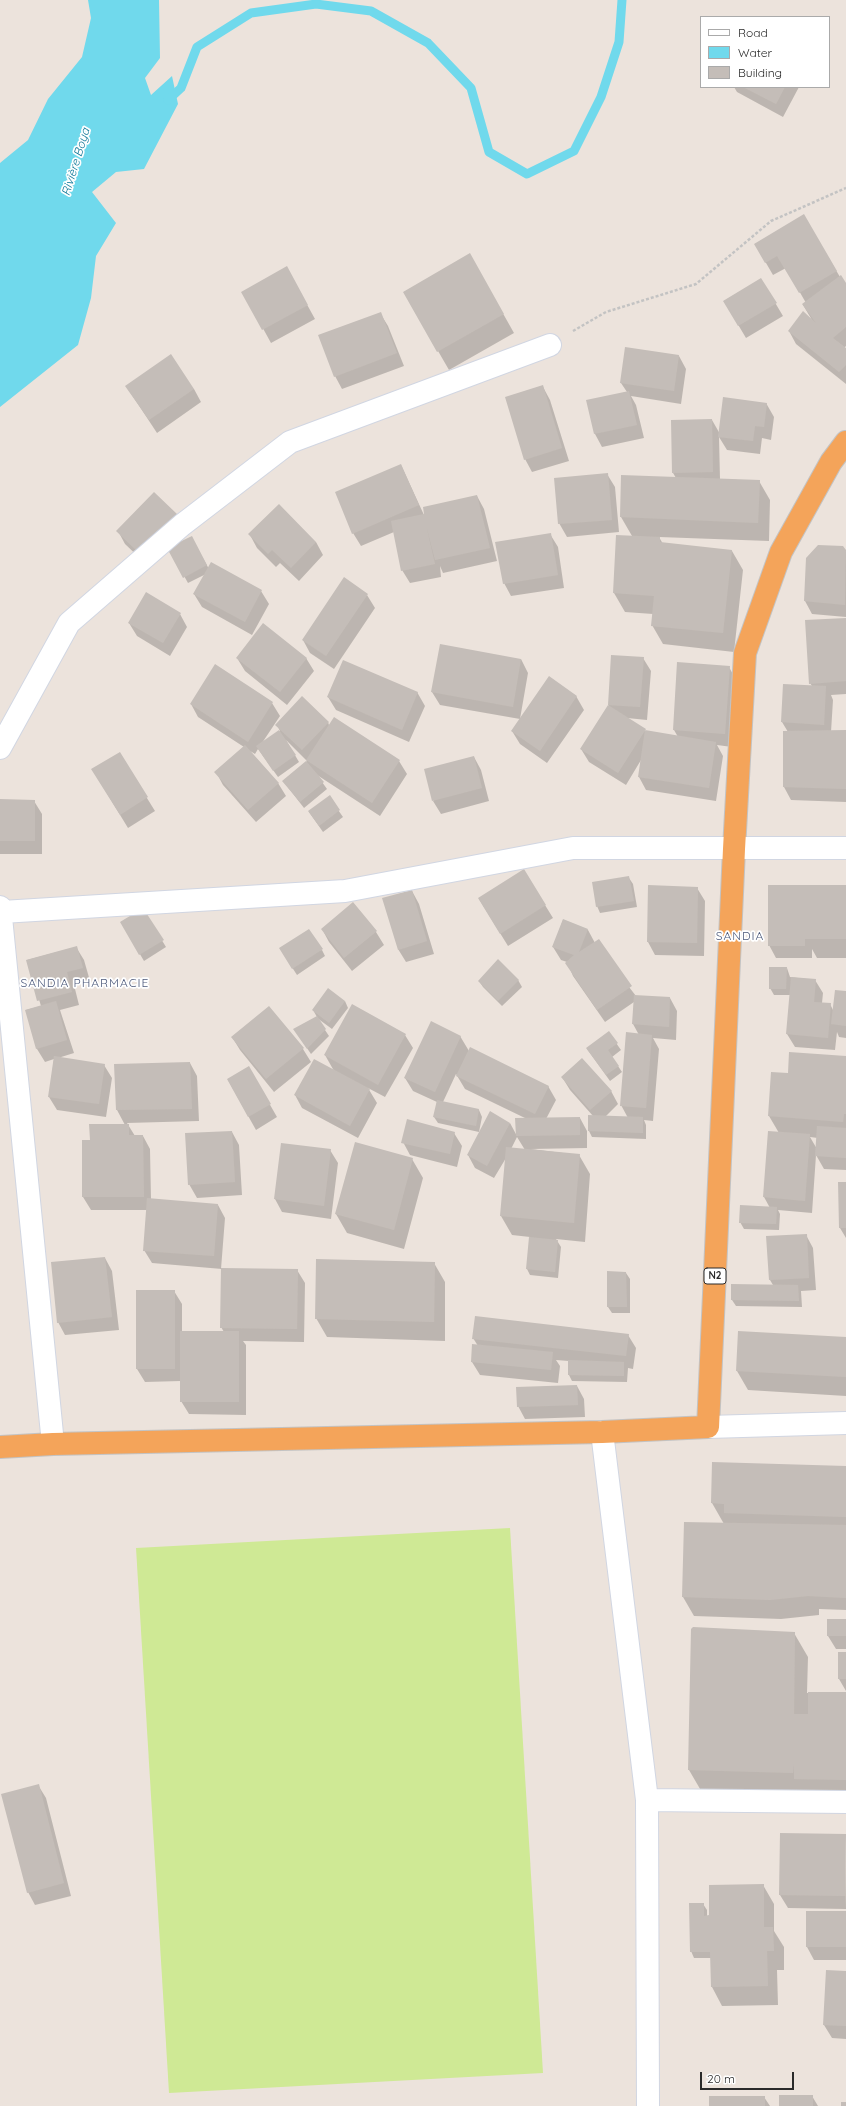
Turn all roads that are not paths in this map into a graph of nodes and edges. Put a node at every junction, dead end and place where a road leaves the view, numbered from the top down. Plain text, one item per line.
1 (550, 344) road end
2 (846, 442) edge
3 (0, 748) edge
4 (846, 848) edge
5 (734, 849) junction
6 (1, 910) edge
7 (846, 1423) edge
8 (708, 1427) junction
9 (602, 1432) junction
10 (53, 1444) junction
11 (0, 1447) edge
12 (647, 1800) junction
13 (846, 1802) edge
14 (648, 2106) edge

1 - 3 street
2 - 5 highway, N2
4 - 5 street
5 - 6 street
5 - 8 highway, N2
6 - 10 street
7 - 8 street
8 - 9 highway
9 - 10 highway
9 - 12 street
10 - 11 highway
12 - 13 street
12 - 14 street

